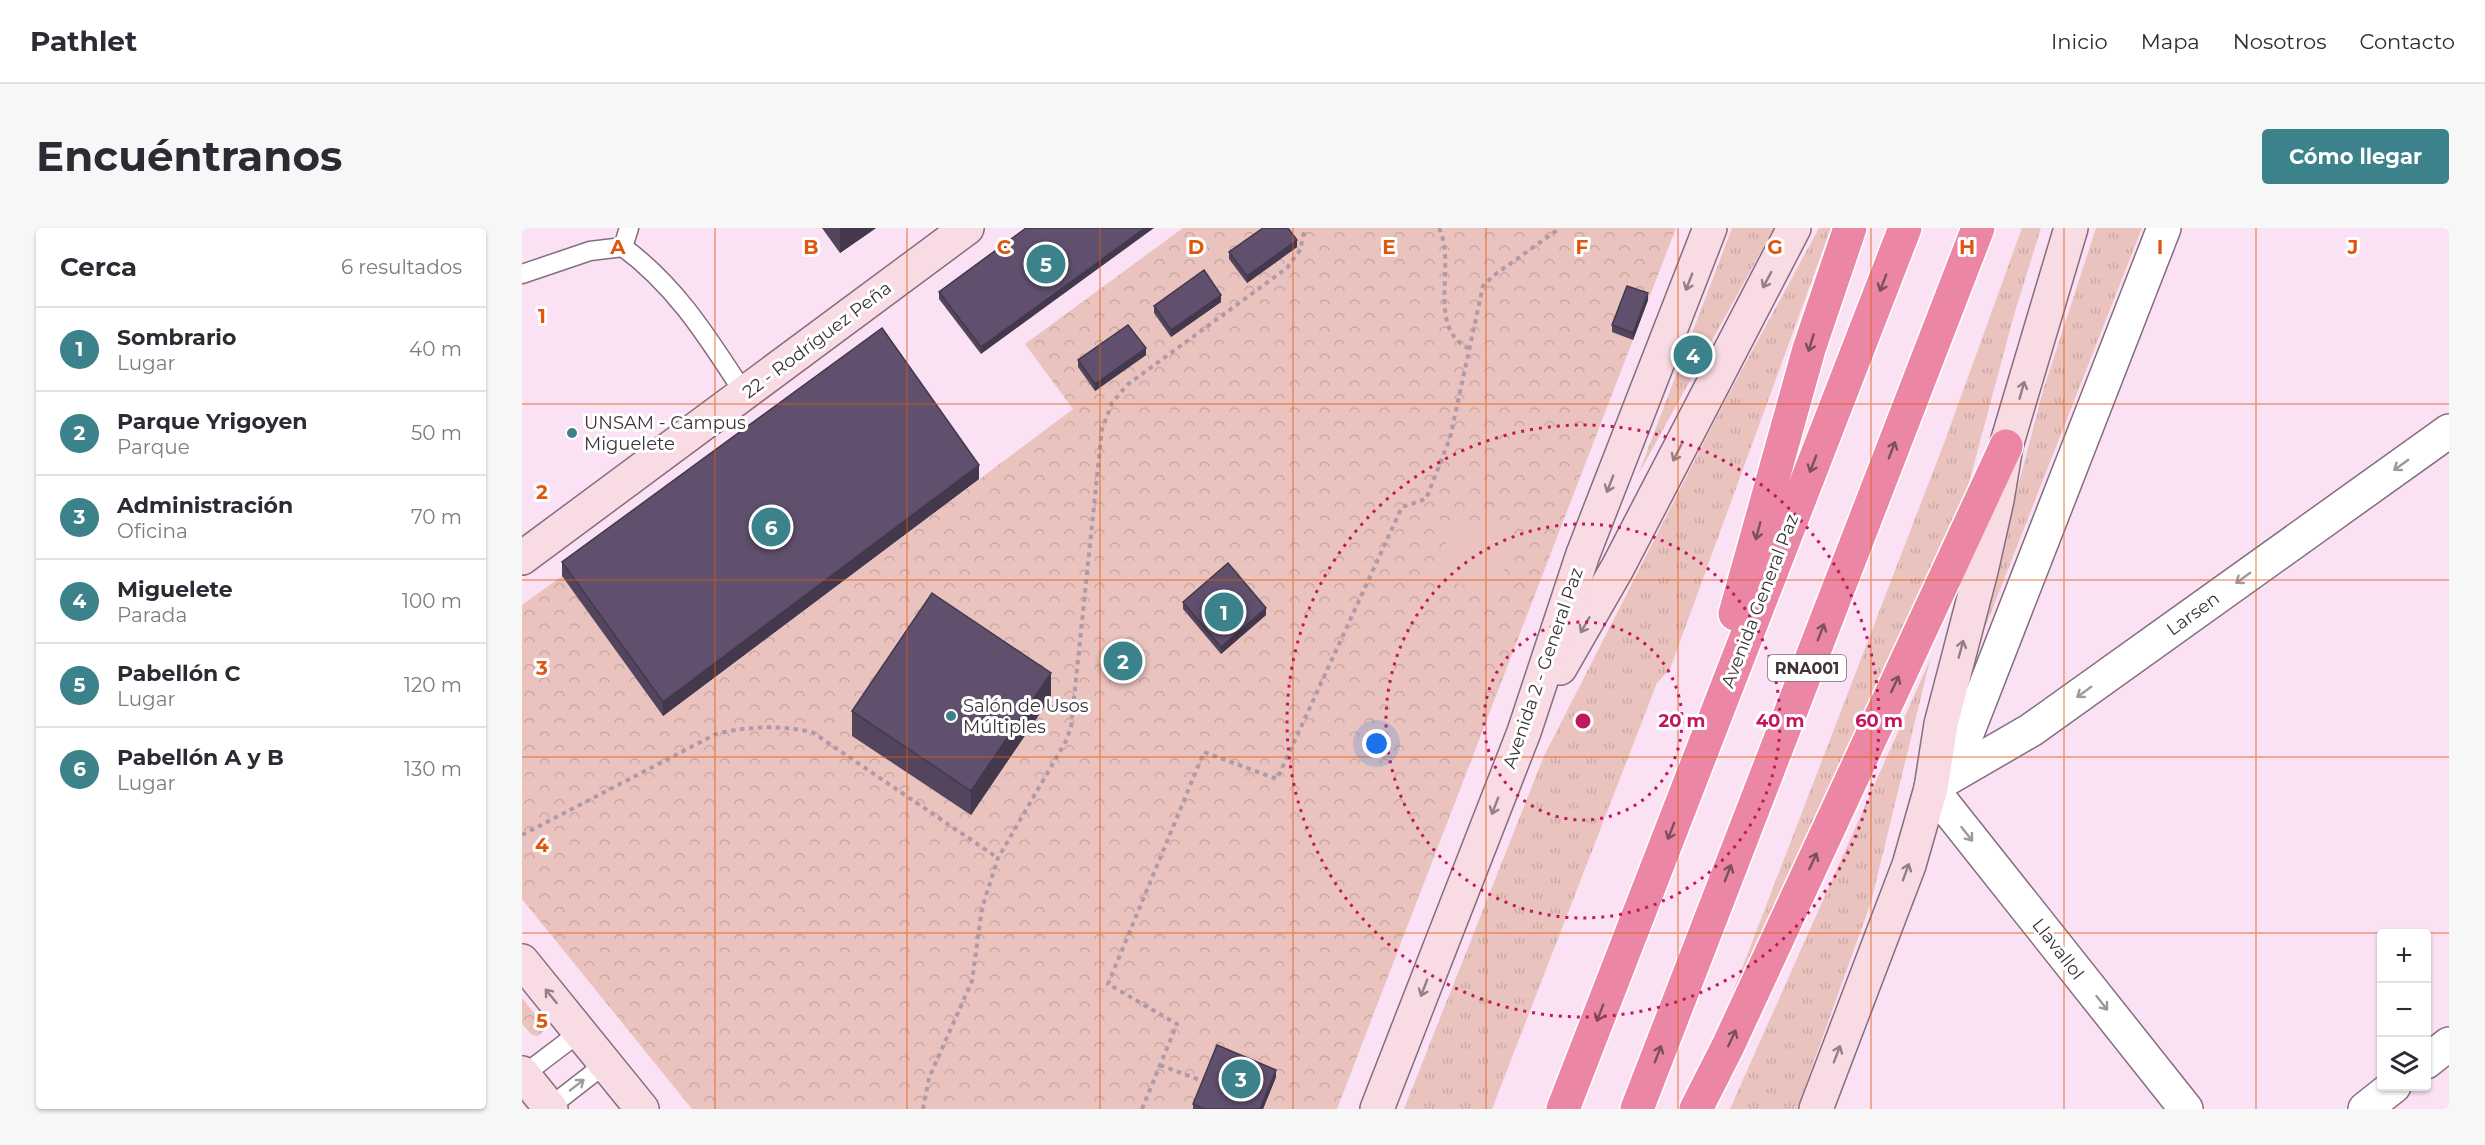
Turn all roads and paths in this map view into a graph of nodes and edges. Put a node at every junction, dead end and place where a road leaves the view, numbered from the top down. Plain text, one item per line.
1 (629, 228) edge
2 (966, 228) edge
3 (1305, 228) edge
4 (1438, 228) edge
5 (1560, 228) edge
6 (1710, 228) edge
7 (1794, 228) edge
8 (1850, 228) edge
9 (1905, 228) edge
10 (1978, 228) edge
11 (2071, 228) edge
12 (2164, 228) edge
13 (623, 247) junction
14 (522, 274) edge
15 (1468, 348) junction
16 (744, 393) junction
17 (2449, 431) edge
18 (2006, 446) junction
19 (522, 558) edge
20 (1524, 732) junction
21 (1692, 777) junction
22 (1931, 788) junction
23 (522, 836) edge
24 (998, 858) junction
25 (522, 961) edge
26 (580, 1032) junction
27 (2449, 1044) edge
28 (2431, 1059) edge
29 (605, 1064) junction
30 (1160, 1065) junction
31 (523, 1075) edge
32 (1205, 1082) edge
33 (2388, 1091) edge
34 (550, 1108) edge
35 (642, 1109) edge
36 (923, 1109) edge
37 (1142, 1109) edge
38 (1377, 1109) edge
39 (1563, 1109) edge
40 (1637, 1109) edge
41 (1696, 1109) edge
42 (1816, 1109) edge
43 (2186, 1109) edge
44 (2365, 1109) edge

1 - 13 lane
2 - 16 street, 22 - Rodríguez Peña
3 - 24 path
4 - 15 path
5 - 15 path
6 -> 20 street, Avenida 2 - General Paz
7 -> 20 street
8 -> 21 highway
9 -> 21 highway, Avenida General Paz
40 -> 10 highway, RNA001
18 -> 11 street
12 - 22 street
13 - 14 lane
13 - 16 lane
15 - 30 path
16 - 19 street, 22 - Rodríguez Peña
17 -> 22 street, Larsen
22 -> 18 street
41 -> 18 highway
20 -> 38 street, Avenida 2 - General Paz
21 -> 39 highway, Avenida General Paz
42 -> 22 street
22 -> 43 street, Llavallol
23 - 24 path
24 - 36 path
26 -> 25 street
26 - 29 street
26 - 31 lane
27 - 28 street
34 -> 29 lane
29 - 35 street
30 - 32 path
30 - 37 path
31 - 34 street
33 - 44 street

